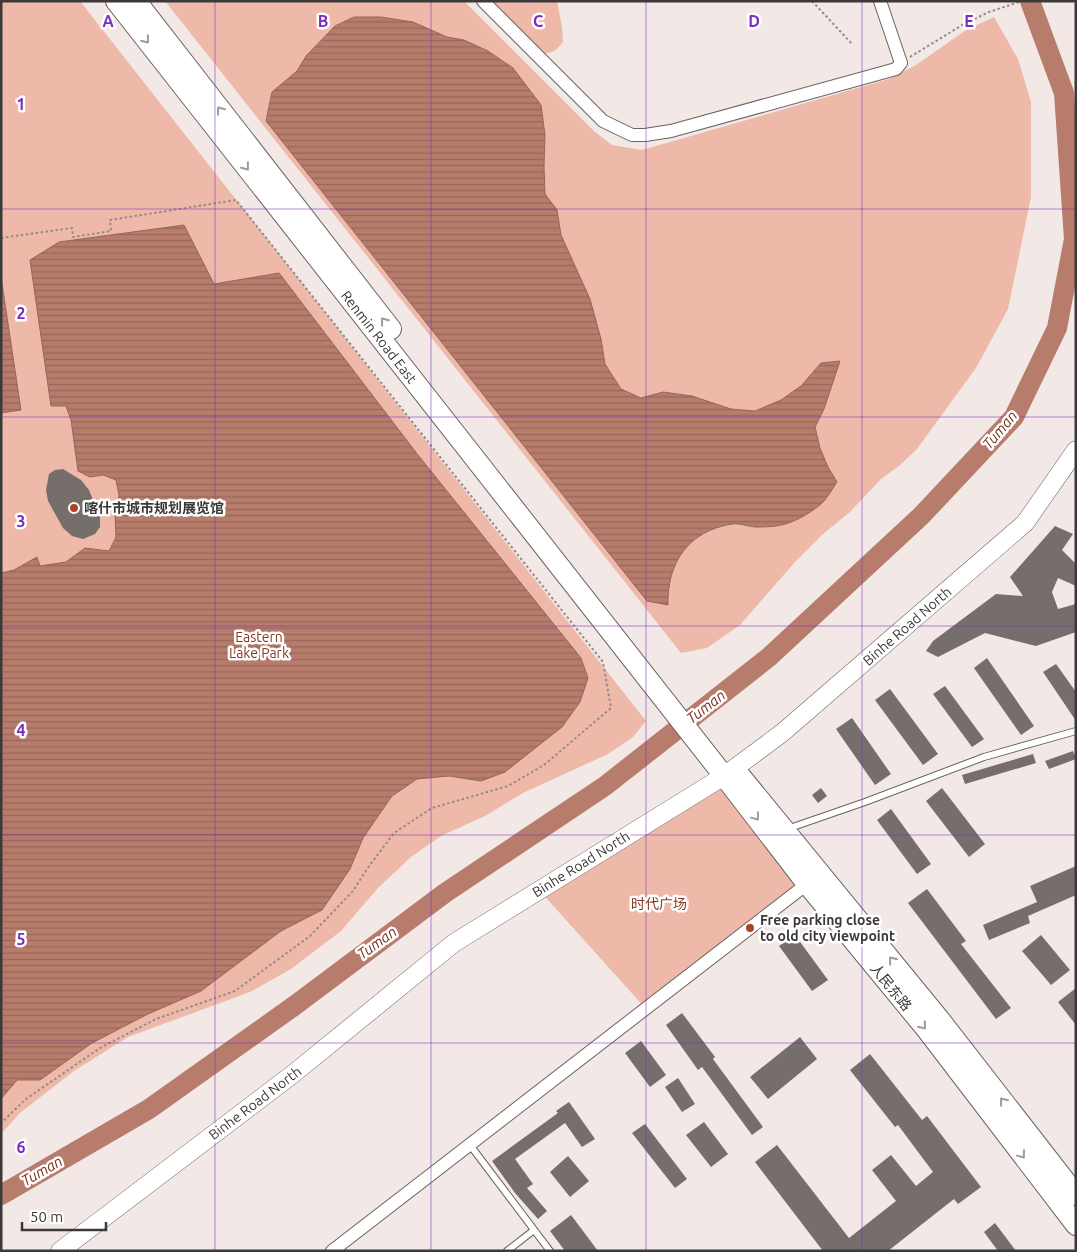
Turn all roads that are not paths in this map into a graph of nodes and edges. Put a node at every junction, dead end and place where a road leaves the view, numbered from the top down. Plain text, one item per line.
1 (116, 1) edge
2 (136, 1) edge
3 (483, 1) edge
4 (880, 1) edge
5 (1076, 450) edge
6 (646, 668) junction
7 (1076, 731) edge
8 (729, 772) junction
9 (786, 830) junction
10 (807, 884) junction
11 (470, 1144) junction
12 (1076, 1195) edge
13 (1076, 1225) edge
14 (534, 1230) junction
15 (60, 1251) edge
16 (332, 1251) edge
17 (507, 1251) edge
18 (550, 1251) edge

1 -> 6 main road, Renmin Road East
6 -> 2 main road, Renmin Road East
3 - 4 street
5 - 8 main road, Binhe Road North
6 - 8 main road, 人民东路
7 - 9 lane
8 - 9 main road, 人民东路
8 -> 10 main road, 人民东路
8 - 15 main road, Binhe Road North
12 -> 9 main road, 人民东路
10 - 11 street
10 -> 13 main road, 人民东路
11 - 14 lane
11 - 16 street
14 - 17 lane
14 - 18 lane

